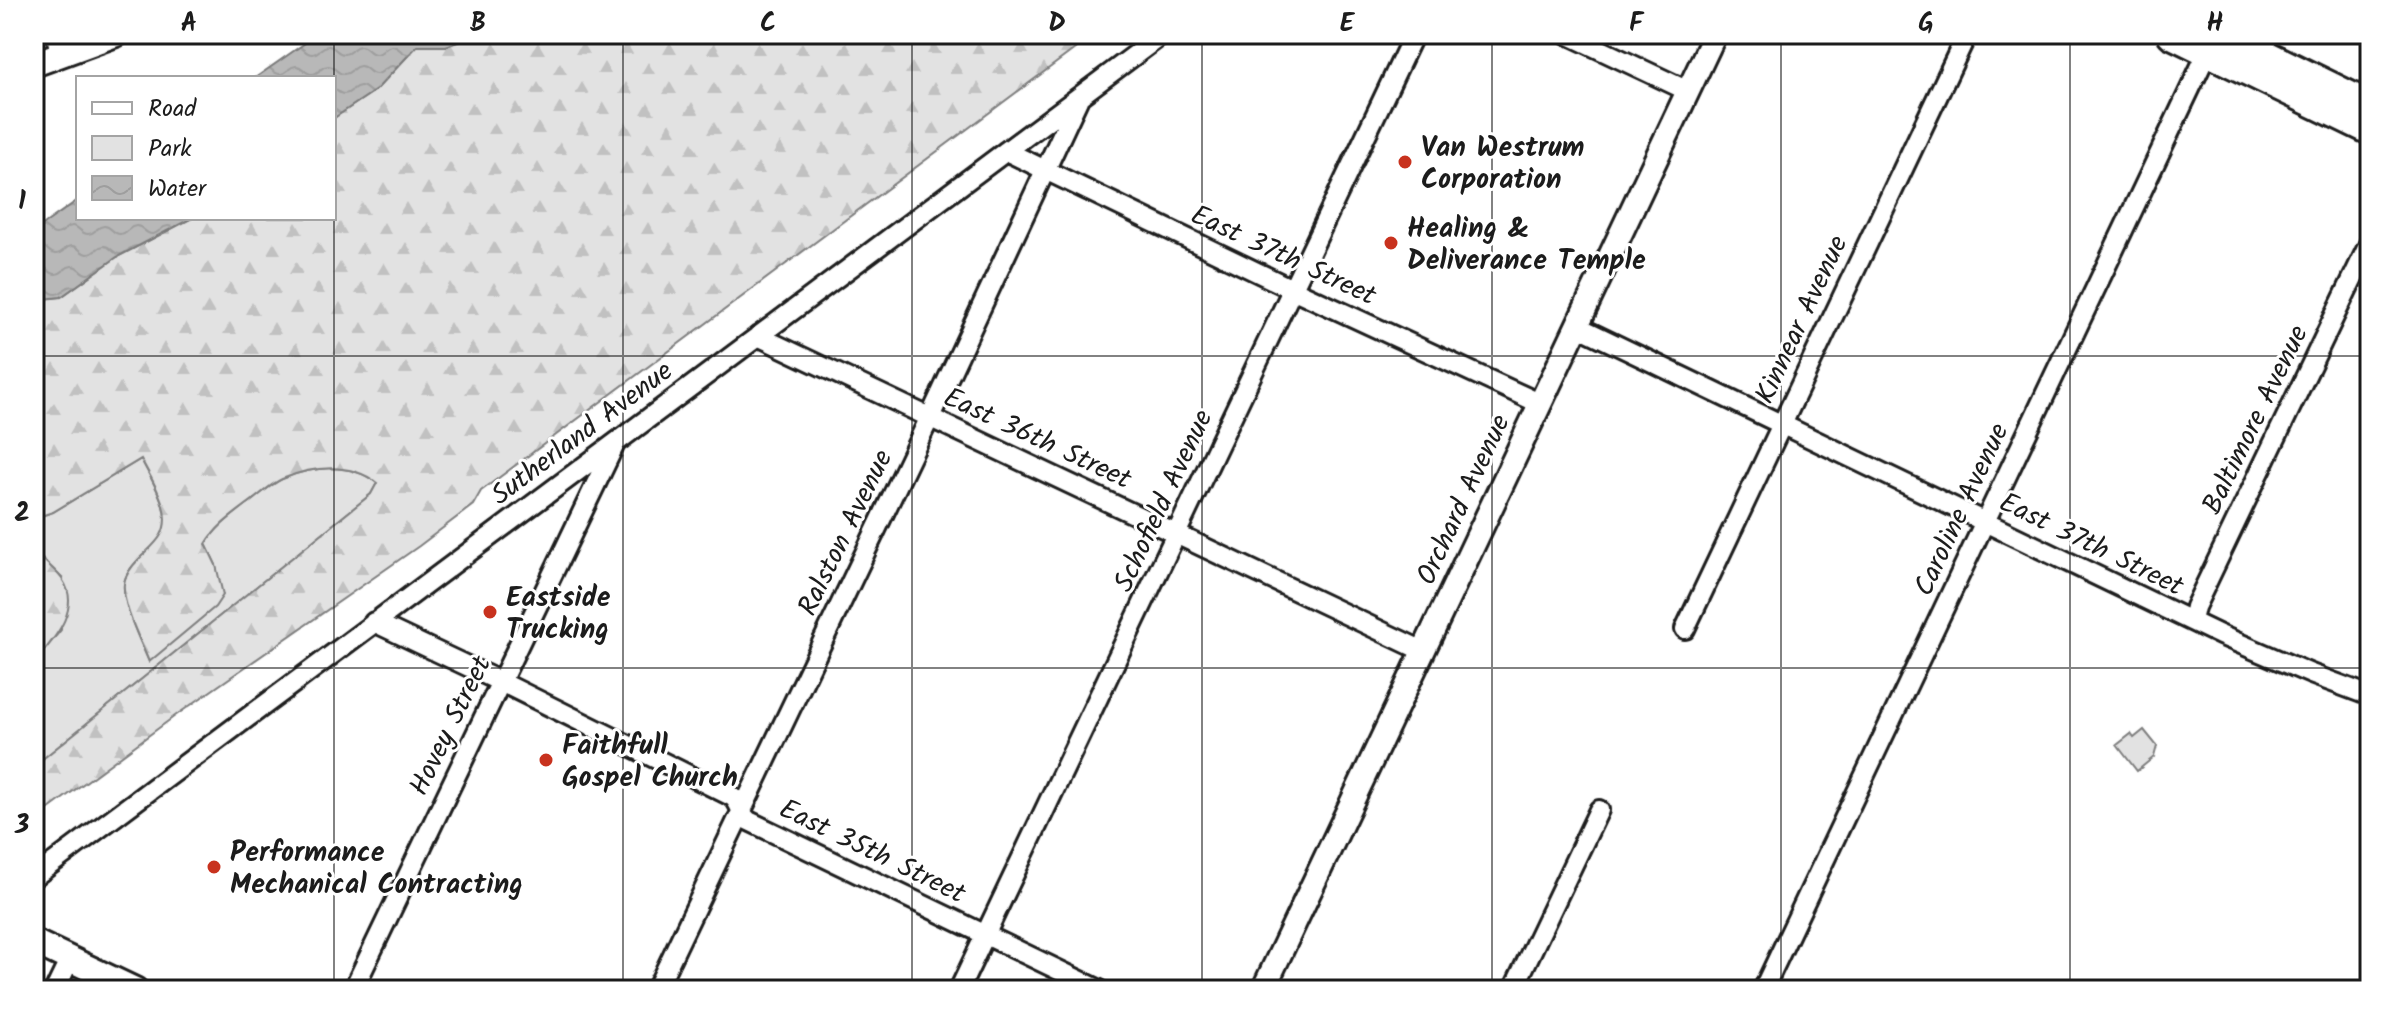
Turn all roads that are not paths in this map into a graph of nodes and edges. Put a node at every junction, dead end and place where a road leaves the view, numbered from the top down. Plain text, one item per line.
1 (116, 34) edge
2 (1163, 34) edge
3 (1414, 34) edge
4 (1567, 34) edge
5 (1715, 34) edge
6 (1967, 34) edge
7 (2172, 34) edge
8 (2216, 43) edge
9 (58, 45) edge
10 (34, 64) edge
11 (1688, 91) junction
12 (1079, 96) junction
13 (2370, 106) edge
14 (2370, 130) edge
15 (1006, 151) junction
16 (1045, 171) junction
17 (2370, 242) edge
18 (1292, 289) junction
19 (1577, 326) junction
20 (758, 336) junction
21 (1541, 404) junction
22 (930, 417) junction
23 (1782, 424) junction
24 (616, 442) junction
25 (1985, 522) junction
26 (1177, 534) junction
27 (2192, 621) junction
28 (374, 622) junction
29 (1685, 629) dead end
30 (1423, 651) junction
31 (501, 682) junction
32 (2370, 696) edge
33 (1599, 810) dead end
34 (741, 811) junction
35 (34, 877) edge
36 (986, 935) junction
37 (34, 942) edge
38 (70, 959) junction
39 (55, 990) edge
40 (135, 990) edge
41 (353, 990) edge
42 (656, 990) edge
43 (959, 990) edge
44 (1100, 990) edge
45 (1263, 990) edge
46 (1513, 990) edge
47 (1763, 990) edge

1 - 9 main road
2 - 12 street, Sutherland Avenue
3 - 18 street, Schofield Avenue
4 - 11 street
5 - 11 street, Orchard Avenue
6 - 23 street, Kinnear Avenue
7 - 8 main road
8 - 13 main road
8 - 14 main road
8 - 25 street, Caroline Avenue
9 - 10 main road
11 - 19 street, Orchard Avenue
12 - 15 street, Sutherland Avenue
12 - 16 street, Ralston Avenue
15 - 16 street, East 37th Street
15 - 20 street, Sutherland Avenue
16 - 18 street, East 37th Street
16 - 22 street, Ralston Avenue
17 - 27 street, Baltimore Avenue
18 - 21 street, East 37th Street
18 - 26 street, Schofield Avenue
19 - 21 street, Orchard Avenue
19 - 23 street, East 37th Street
20 - 22 street, East 36th Street
20 - 24 street, Sutherland Avenue
21 - 30 street, Orchard Avenue
22 - 26 street, East 36th Street
22 - 34 street, Ralston Avenue
23 - 25 street, East 37th Street
23 - 29 street, Kinnear Avenue
24 - 28 street, Sutherland Avenue
24 - 31 street, Hovey Street
25 - 27 street, East 37th Street
25 - 47 street, Caroline Avenue
26 - 30 street, East 36th Street
26 - 36 street, Schofield Avenue
27 - 32 street, East 37th Street
28 - 31 street, East 35th Street
28 - 35 street, Sutherland Avenue
30 - 45 street, Orchard Avenue
31 - 34 street, East 35th Street
31 - 41 street, Hovey Street
33 - 46 street
34 - 36 street, East 35th Street
34 - 42 street, Ralston Avenue
36 - 43 street, Schofield Avenue
36 - 44 street, East 35th Street
37 - 38 main road
38 - 39 street
38 - 40 main road

